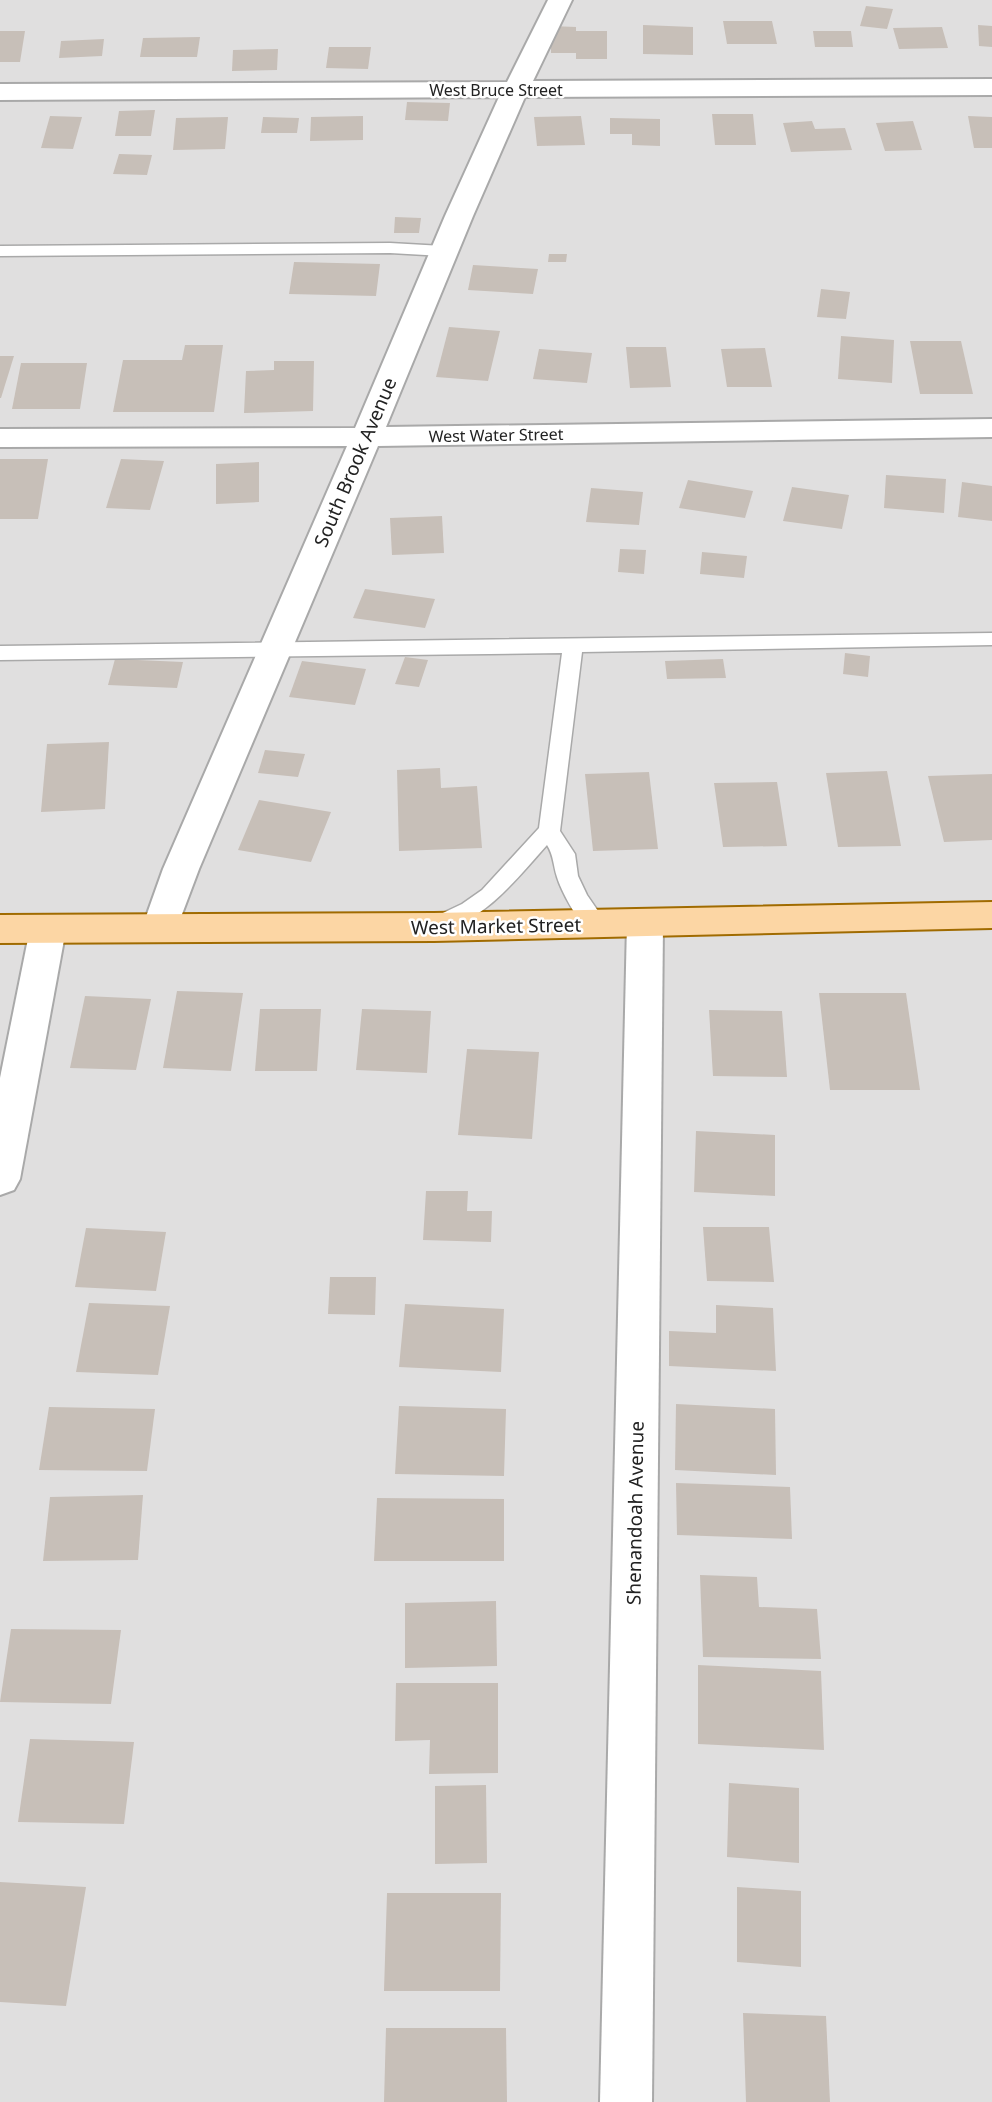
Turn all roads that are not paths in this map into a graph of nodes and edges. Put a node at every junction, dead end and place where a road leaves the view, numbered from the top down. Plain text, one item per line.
1 (560, 0) edge
2 (992, 87) edge
3 (513, 90) junction
4 (0, 92) edge
5 (0, 251) edge
6 (443, 251) junction
7 (992, 428) edge
8 (367, 437) junction
9 (0, 438) edge
10 (992, 639) edge
11 (573, 646) junction
12 (275, 651) junction
13 (0, 653) edge
14 (549, 831) junction
15 (992, 915) edge
16 (596, 924) junction
17 (645, 924) junction
18 (434, 927) junction
19 (160, 928) junction
20 (0, 929) edge
21 (48, 929) junction
22 (0, 1179) edge
23 (626, 2102) edge

1 - 3 street, South Brook Avenue
2 - 3 street, West Bruce Street
3 - 4 street, West Bruce Street
3 - 6 street, South Brook Avenue
5 - 6 lane
6 - 8 street, South Brook Avenue
7 - 8 street, West Water Street
8 - 9 street, West Water Street
8 - 12 street, South Brook Avenue
10 - 11 lane
11 - 12 lane
11 - 14 lane
12 - 13 lane
12 - 19 street, South Brook Avenue
14 - 16 lane
14 - 18 lane
15 - 17 main road, West Market Street
16 - 17 main road, West Market Street
16 - 18 main road, West Market Street
17 - 23 street, Shenandoah Avenue
18 - 19 main road, West Market Street
19 - 21 main road, West Market Street
20 - 21 main road, West Market Street
21 - 22 street

